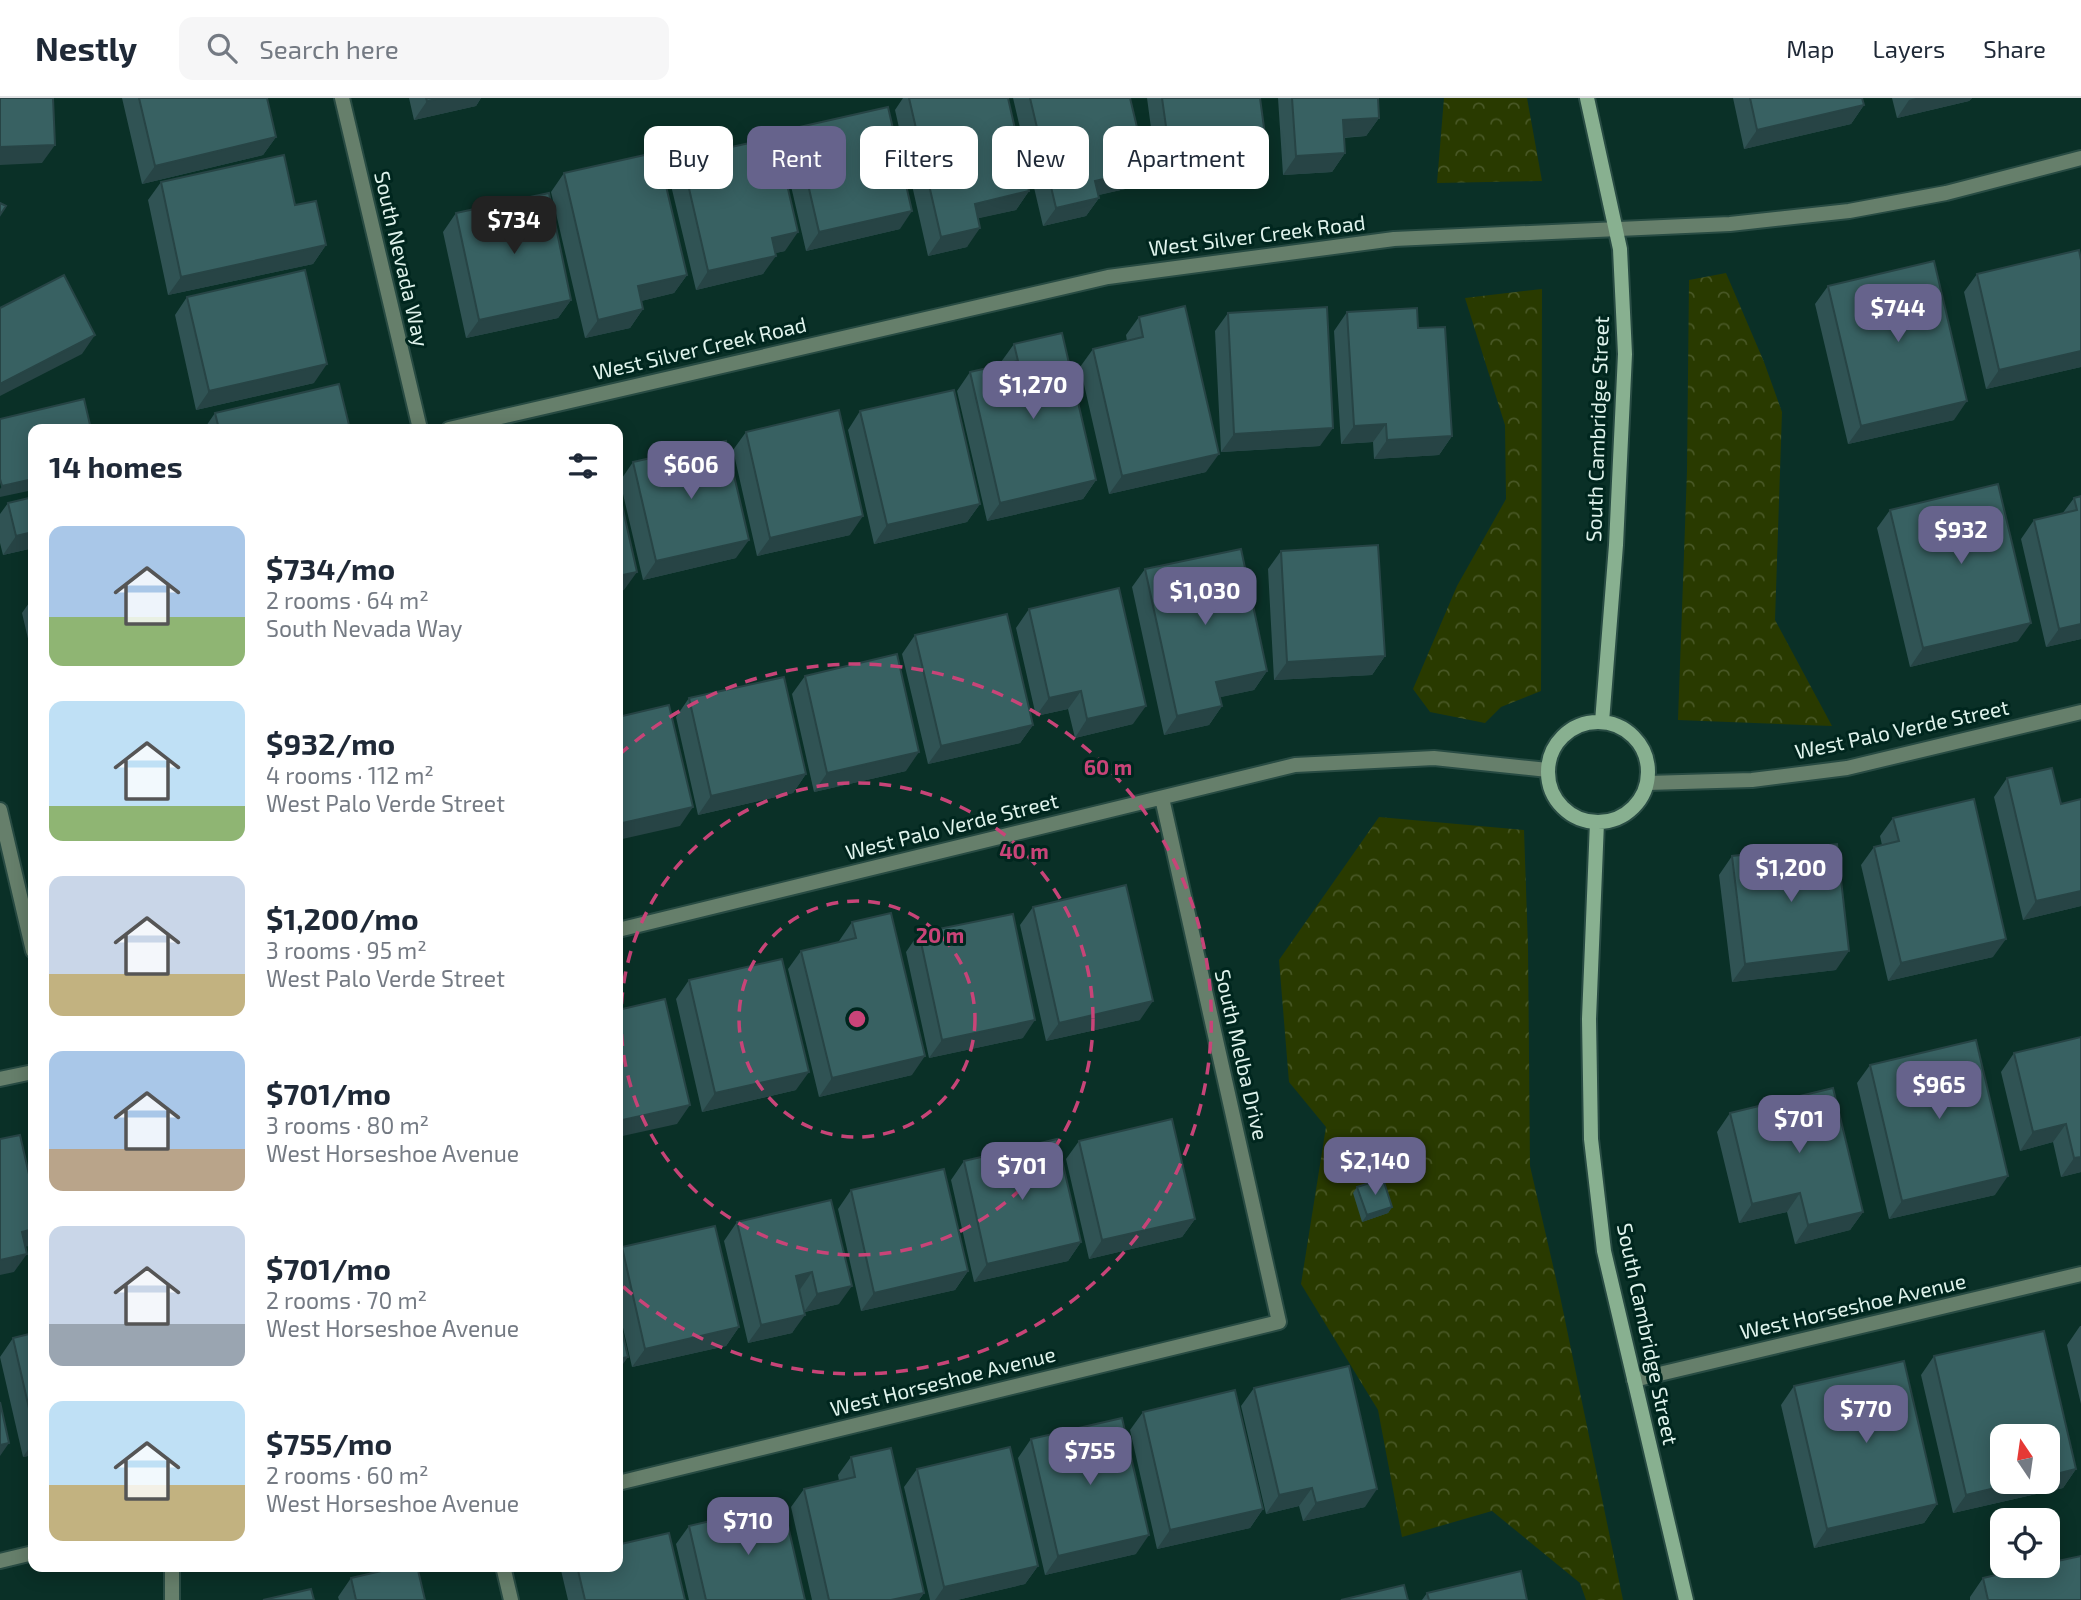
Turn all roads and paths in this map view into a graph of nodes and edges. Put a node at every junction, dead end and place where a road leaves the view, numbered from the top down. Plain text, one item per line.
1 (342, 98) edge
2 (1587, 98) edge
3 (2081, 158) edge
4 (1616, 229) junction
5 (419, 424) edge
6 (471, 424) edge
7 (2081, 712) edge
8 (1602, 722) junction
9 (1548, 770) junction
10 (1647, 783) junction
11 (1162, 798) junction
12 (0, 810) edge
13 (1597, 822) junction
14 (623, 929) edge
15 (28, 930) edge
16 (28, 1073) edge
17 (0, 1079) edge
18 (2081, 1274) edge
19 (1279, 1322) joint
20 (1634, 1380) junction
21 (623, 1482) edge
22 (28, 1554) edge
23 (0, 1560) edge
24 (172, 1572) edge
25 (504, 1572) edge
26 (172, 1600) edge
27 (511, 1600) edge
28 (1686, 1600) edge

1 - 5 street, South Nevada Way
2 - 4 street, South Cambridge Street
3 - 4 street, West Silver Creek Road
4 - 6 street, West Silver Creek Road
4 - 8 street, South Cambridge Street
7 - 10 street, West Palo Verde Street
8 - 9 street
8 - 10 street
9 - 11 street, West Palo Verde Street
9 - 13 street
10 - 13 street
11 - 14 street, West Palo Verde Street
11 - 19 street, South Melba Drive
12 - 15 street
13 - 20 street, South Cambridge Street
16 - 17 street
18 - 20 street, West Horseshoe Avenue
19 - 21 street, West Horseshoe Avenue
20 - 28 street, South Cambridge Street
22 - 23 street
24 - 26 street
25 - 27 street

